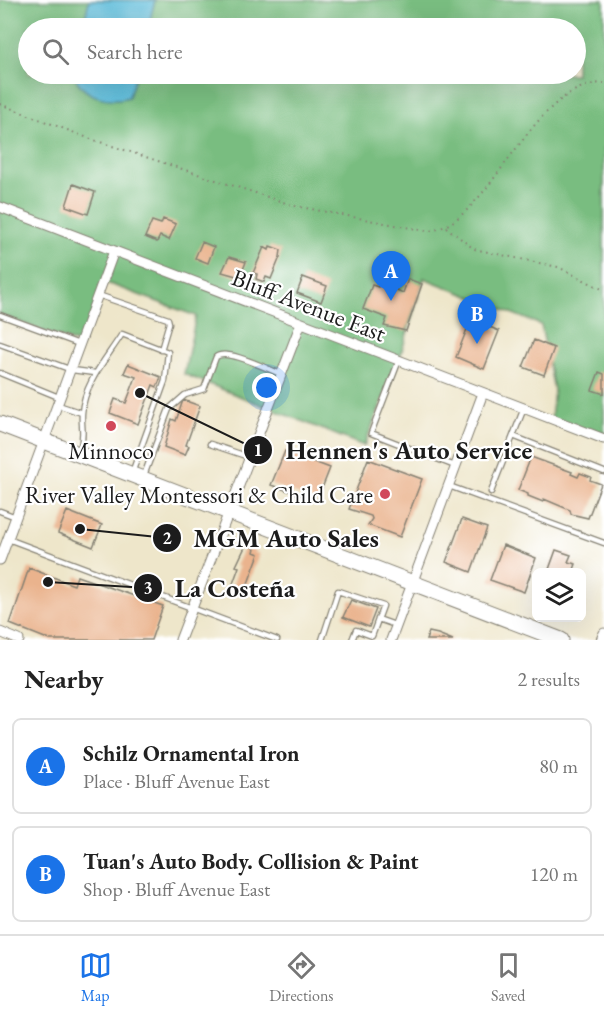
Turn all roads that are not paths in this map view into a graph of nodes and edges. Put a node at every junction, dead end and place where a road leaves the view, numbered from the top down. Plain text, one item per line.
1 (0, 207) edge
2 (114, 251) junction
3 (98, 295) junction
4 (0, 315) edge
5 (301, 323) junction
6 (0, 344) edge
7 (81, 345) junction
8 (161, 350) junction
9 (399, 360) junction
10 (72, 370) junction
11 (0, 373) edge
12 (95, 373) junction
13 (281, 374) junction
14 (483, 393) junction
15 (60, 401) junction
16 (524, 408) junction
17 (82, 413) junction
18 (0, 424) edge
19 (513, 436) junction
20 (604, 439) edge
21 (45, 442) junction
22 (210, 444) dead end
23 (78, 455) junction
24 (249, 457) junction
25 (456, 466) junction
26 (604, 472) edge
27 (137, 477) junction
28 (449, 486) junction
29 (491, 492) dead end
30 (0, 511) edge
31 (228, 513) junction
32 (16, 517) junction
33 (8, 538) junction
34 (604, 543) edge
35 (0, 560) edge
36 (413, 583) junction
37 (192, 608) junction
38 (378, 619) junction
39 (396, 626) junction
40 (0, 632) edge
41 (604, 633) edge
42 (19, 640) edge
43 (180, 640) edge
44 (277, 640) edge
45 (322, 640) edge
46 (352, 640) edge
47 (391, 640) edge
48 (561, 640) edge
49 (602, 640) edge

1 - 2 street, Bluff Avenue East
2 - 3 street
2 - 5 street, Bluff Avenue East
3 - 7 street
3 - 8 lane
4 - 7 lane
5 - 9 street, Bluff Avenue East
5 - 13 street
6 - 10 lane
7 - 10 street
8 - 12 lane
8 - 27 lane
9 - 14 street, Bluff Avenue East
9 - 25 lane
10 - 12 lane
10 - 15 street
11 - 15 lane
12 - 17 lane
13 - 24 street
13 - 27 lane
14 - 16 street, Bluff Avenue East
14 - 25 street
15 - 17 lane
15 - 21 street
16 - 19 lane
16 - 20 street, Bluff Avenue East
17 - 23 lane
18 - 21 main road
19 - 26 lane
19 - 29 lane
21 - 23 main road
21 - 32 street
22 - 24 lane
23 - 27 main road
24 - 31 street
25 - 28 street
27 - 31 main road
28 - 34 lane
28 - 36 street
30 - 32 lane
31 - 36 main road
31 - 37 street
32 - 33 street
33 - 35 street
33 - 37 lane
36 - 39 street
36 - 48 main road
37 - 43 street
37 - 44 lane
38 - 39 lane
38 - 45 lane
38 - 46 lane
39 - 47 street
40 - 42 street
41 - 49 street

